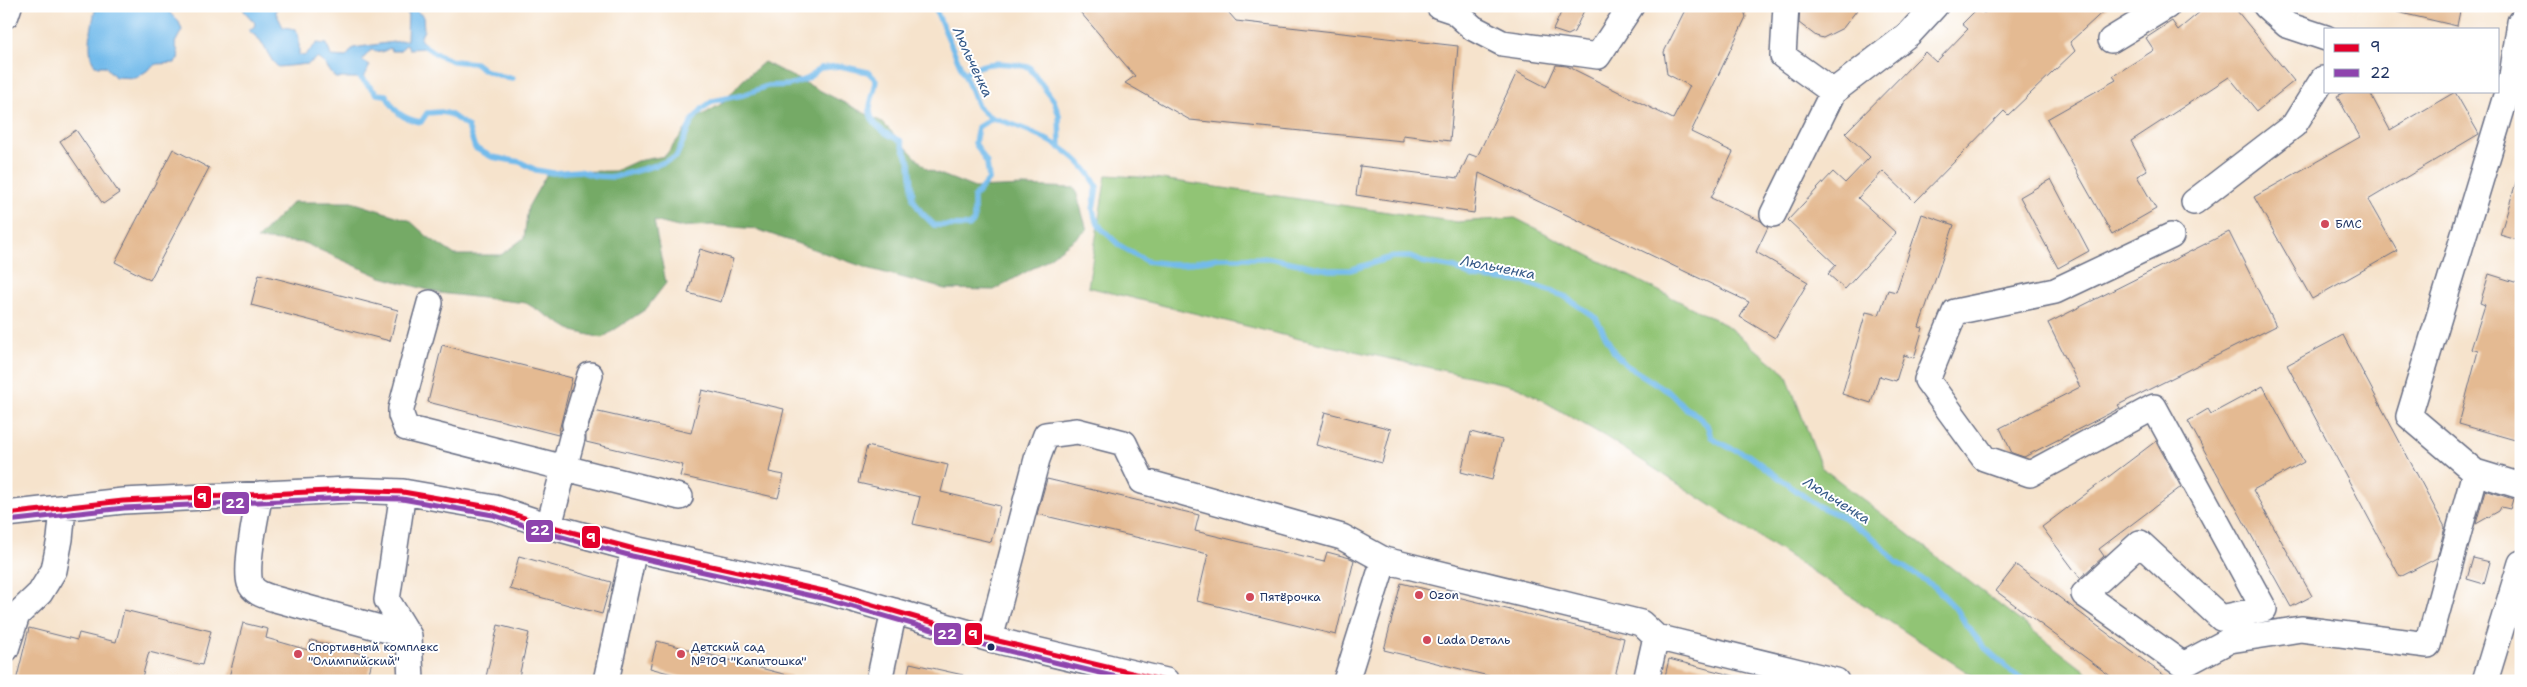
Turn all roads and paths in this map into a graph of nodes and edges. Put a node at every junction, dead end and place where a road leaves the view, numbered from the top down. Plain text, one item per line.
1 (9, 6) edge
2 (1439, 6) edge
3 (1631, 6) edge
4 (1786, 6) edge
5 (1935, 6) edge
6 (2167, 6) edge
7 (2266, 6) edge
8 (6, 16) edge
9 (2513, 25) edge
10 (2324, 37) edge
11 (2111, 40) dead end
12 (2324, 79) edge
13 (1833, 92) junction
14 (2194, 202) dead end
15 (1773, 214) dead end
16 (2171, 236) dead end
17 (430, 303) dead end
18 (590, 375) dead end
19 (563, 468) junction
20 (2475, 472) junction
21 (2521, 486) edge
22 (403, 492) junction
23 (260, 494) junction
24 (680, 497) dead end
25 (63, 509) junction
26 (6, 514) edge
27 (550, 526) junction
28 (634, 549) junction
29 (1384, 560) junction
30 (2521, 563) edge
31 (894, 611) junction
32 (409, 636) junction
33 (1656, 637) junction
34 (990, 639) junction
35 (6, 649) edge
36 (411, 681) edge
37 (606, 681) edge
38 (879, 681) edge
39 (1166, 681) edge
40 (1346, 681) edge
41 (1646, 681) edge
42 (1836, 681) edge
43 (2485, 681) edge

1 - 8 street
2 - 3 street
4 - 13 street
5 - 13 street
6 - 11 street
7 - 10 street
9 - 20 street
12 - 14 street
13 - 15 street
16 - 20 street
17 - 19 street
18 - 19 street
19 - 24 street
19 - 27 street
20 - 21 street
22 - 23 street
22 - 27 street
22 - 32 street
23 - 25 street
23 - 32 street
25 - 26 street
25 - 35 street
27 - 28 street
28 - 31 street
28 - 37 street
29 - 33 street
29 - 34 street
29 - 40 street
30 - 43 street
31 - 34 street
31 - 38 street
32 - 36 street
33 - 41 street
33 - 42 street
34 - 39 street

